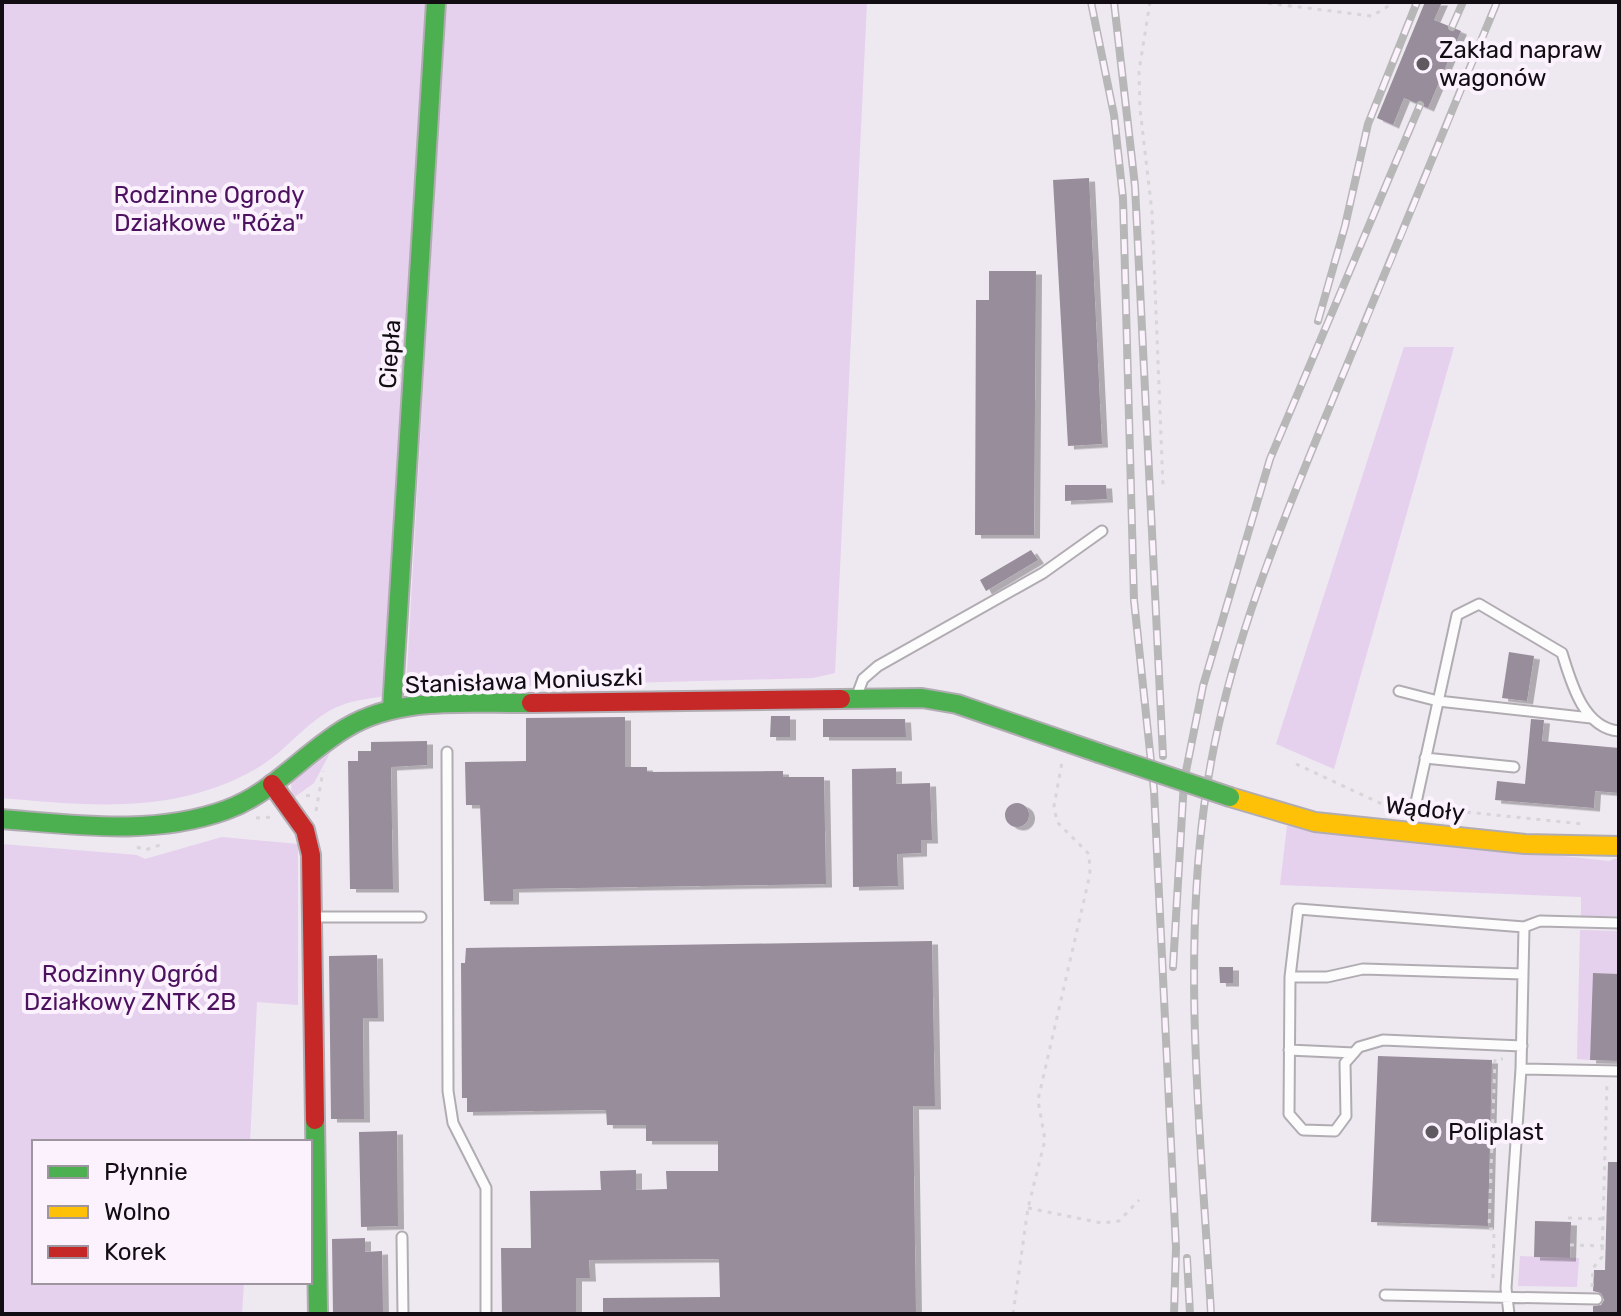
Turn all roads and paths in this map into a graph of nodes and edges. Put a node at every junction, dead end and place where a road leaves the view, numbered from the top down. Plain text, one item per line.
1 (436, 2) edge
2 (1150, 2) edge
3 (1258, 2) edge
4 (1395, 2) edge
5 (1163, 486) dead end
6 (1102, 531) dead end
7 (1399, 691) dead end
8 (856, 698) junction
9 (1438, 701) junction
10 (392, 709) junction
11 (1591, 718) junction
12 (1619, 731) edge
13 (1068, 743) junction
14 (447, 752) dead end
15 (1425, 758) junction
16 (1296, 764) dead end
17 (1514, 767) dead end
18 (324, 770) dead end
19 (272, 784) junction
20 (1230, 797) joint
21 (1415, 807) junction
22 (2, 819) edge
23 (315, 820) dead end
24 (1588, 825) dead end
25 (1619, 846) edge
26 (313, 917) junction
27 (421, 917) dead end
28 (1619, 923) edge
29 (1524, 927) junction
30 (1523, 974) junction
31 (1290, 977) junction
32 (1522, 1046) junction
33 (1289, 1050) junction
34 (1354, 1053) junction
35 (1521, 1069) junction
36 (1608, 1071) junction
37 (1619, 1071) edge
38 (1139, 1200) dead end
39 (1028, 1208) junction
40 (1568, 1218) dead end
41 (1603, 1219) junction
42 (402, 1237) dead end
43 (1570, 1245) dead end
44 (1604, 1246) junction
45 (1385, 1295) dead end
46 (1595, 1295) joint
47 (1509, 1297) junction
48 (318, 1314) edge
49 (403, 1314) edge
50 (486, 1314) edge
51 (1013, 1314) edge
52 (1509, 1314) edge

1 - 10 street, Ciepła
2 - 5 path
3 - 4 path
6 - 8 lane
7 - 9 lane
8 - 10 street, Stanisława Moniuszki
8 - 13 street, Stanisława Moniuszki
9 - 11 lane
9 - 11 lane
9 - 15 lane
10 - 19 street, Stanisława Moniuszki
11 - 12 lane
13 - 20 street, Stanisława Moniuszki, bridge
13 - 39 path
14 - 50 lane
15 - 17 lane
15 - 21 lane
16 - 21 path
18 - 23 path
19 - 22 street, Stanisława Moniuszki
19 - 26 street
20 - 25 street, Wądoły
21 - 24 path
26 - 27 lane
26 - 48 street
28 - 29 lane
29 - 30 lane
29 - 31 lane
30 - 31 lane
30 - 32 lane
31 - 33 lane
32 - 34 lane
32 - 35 lane
33 - 34 lane
33 - 34 lane
35 - 36 lane
35 - 47 lane
36 - 37 lane
36 - 41 path
38 - 39 path
39 - 51 path
40 - 41 path
41 - 44 path
42 - 49 lane
43 - 44 path
44 - 46 path
45 - 47 lane
46 - 47 lane
47 - 52 lane

